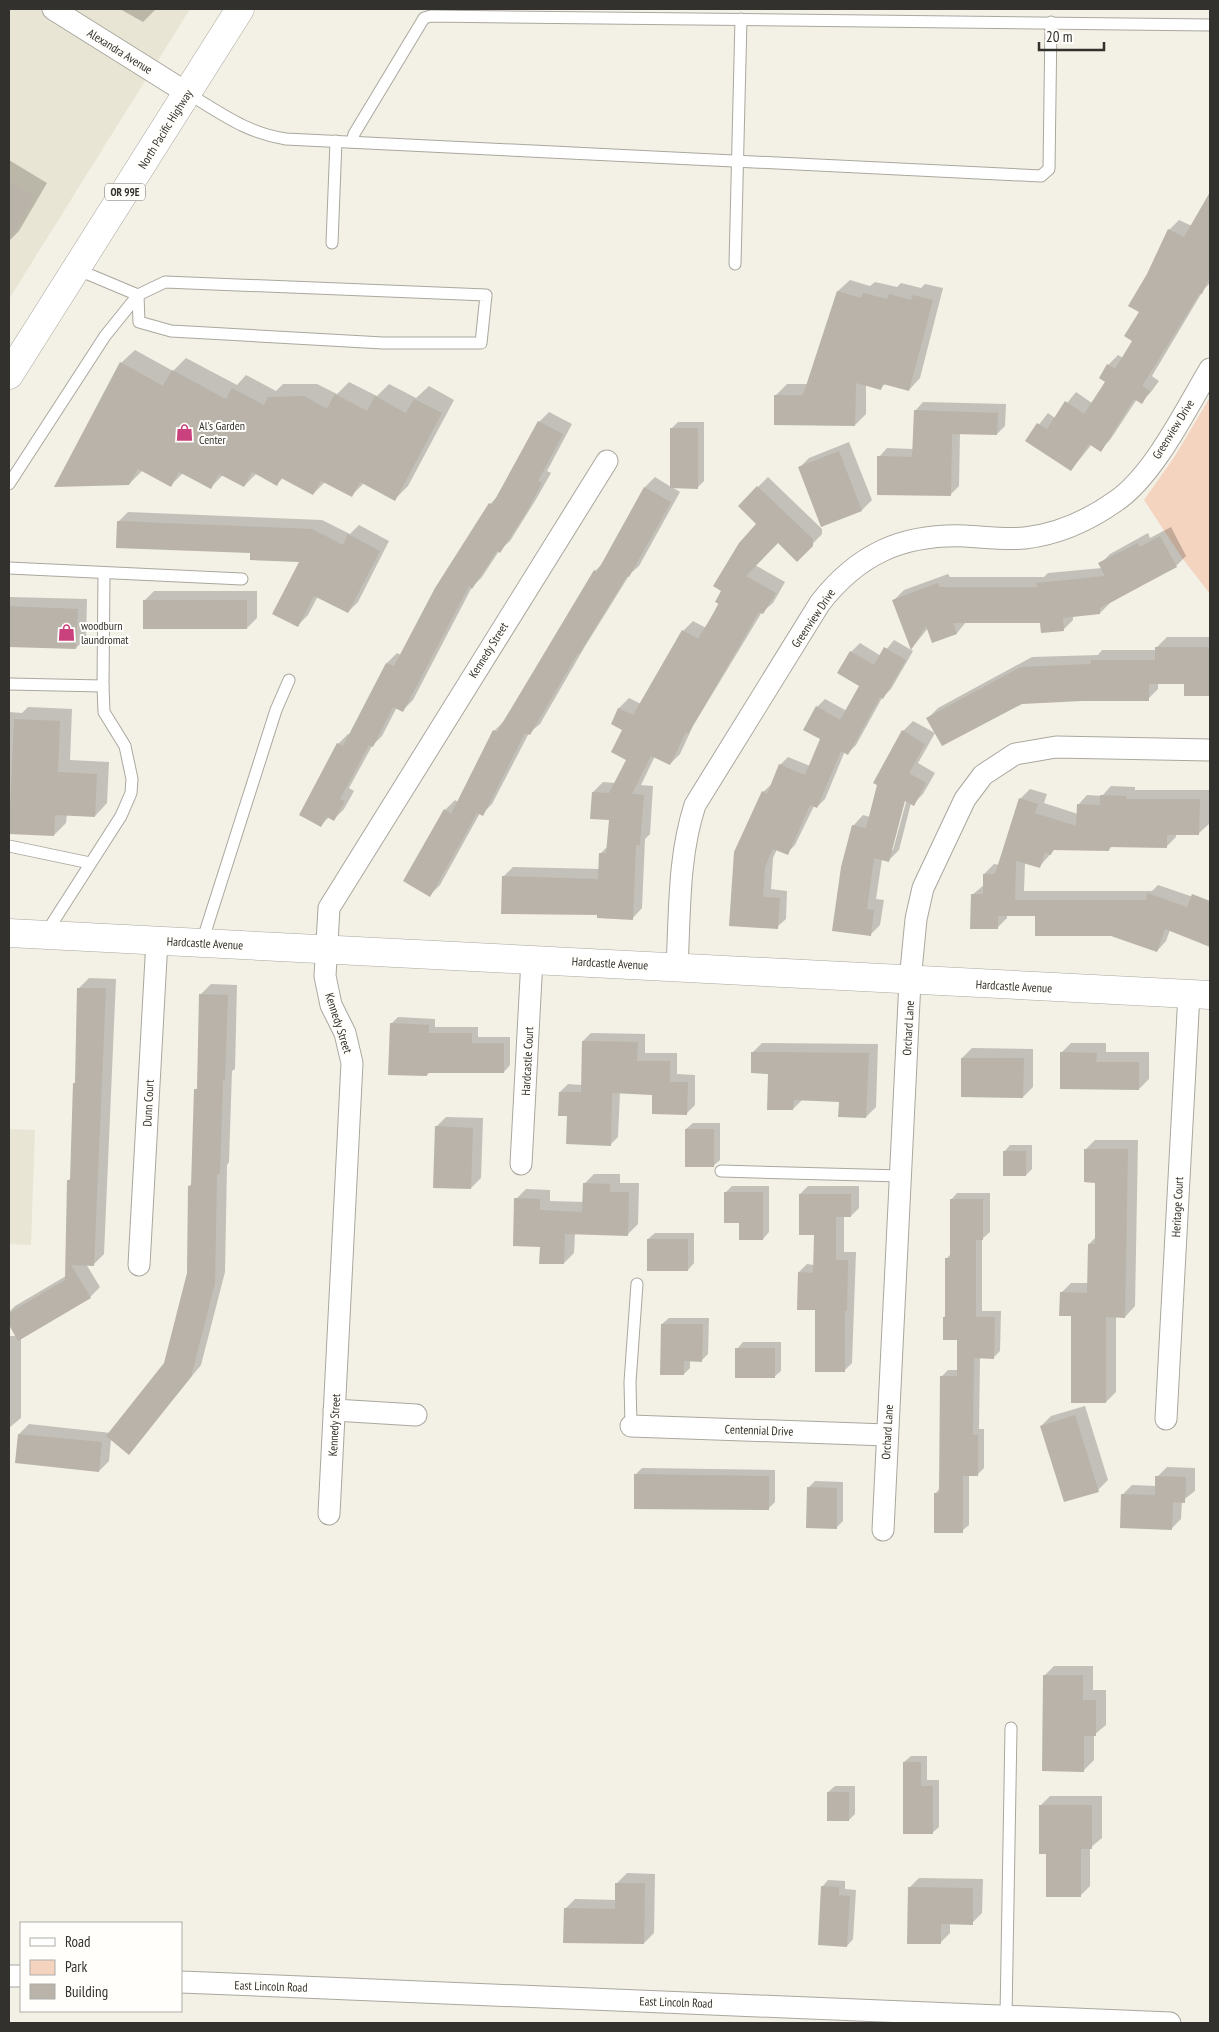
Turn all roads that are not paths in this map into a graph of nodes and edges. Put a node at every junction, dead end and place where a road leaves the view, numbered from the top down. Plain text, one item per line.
1 (240, 9) edge
2 (57, 10) edge
3 (741, 19) junction
4 (1051, 22) junction
5 (1210, 25) edge
6 (188, 93) junction
7 (336, 141) junction
8 (352, 142) junction
9 (739, 161) junction
10 (332, 243) dead end
11 (734, 264) dead end
12 (76, 269) junction
13 (138, 295) junction
14 (1210, 369) edge
15 (9, 376) edge
16 (607, 460) dead end
17 (9, 484) edge
18 (9, 568) edge
19 (104, 573) junction
20 (242, 579) dead end
21 (289, 680) dead end
22 (9, 684) edge
23 (103, 686) junction
24 (1210, 750) edge
25 (9, 846) edge
26 (90, 863) junction
27 (9, 932) edge
28 (45, 934) junction
29 (157, 940) junction
30 (202, 942) junction
31 (325, 949) junction
32 (532, 959) junction
33 (678, 967) junction
34 (910, 981) junction
35 (1200, 995) edge
36 (521, 1164) dead end
37 (721, 1171) dead end
38 (901, 1176) junction
39 (138, 1266) dead end
40 (637, 1284) dead end
41 (334, 1410) junction
42 (416, 1414) dead end
43 (1166, 1419) dead end
44 (631, 1426) joint
45 (887, 1435) junction
46 (329, 1514) dead end
47 (883, 1530) dead end
48 (1011, 1728) dead end
49 (182, 1982) edge
50 (1006, 2016) junction
51 (1170, 2023) edge

1 - 6 street, North Pacific Highway / OR 99E
2 - 6 street, Alexandra Avenue
3 - 4 lane
3 - 8 lane
3 - 9 lane
4 - 5 lane
4 - 9 lane
6 - 7 lane
6 - 12 street, North Pacific Highway / OR 99E
7 - 8 lane
7 - 10 lane
8 - 9 lane
9 - 11 lane
12 - 13 lane
12 - 15 street, North Pacific Highway / OR 99E
13 - 13 lane
13 - 17 lane
14 - 33 street, Greenview Drive
16 - 31 street, Kennedy Street
18 - 19 lane
19 - 20 lane
19 - 23 lane
21 - 30 lane
22 - 23 lane
23 - 26 lane
24 - 34 street, Orchard Lane
25 - 26 lane
26 - 28 lane
27 - 28 street, Hardcastle Avenue
28 - 29 street, Hardcastle Avenue
29 - 30 street, Hardcastle Avenue
29 - 39 street, Dunn Court
30 - 31 street, Hardcastle Avenue
31 - 32 street, Hardcastle Avenue
31 - 41 street, Kennedy Street
32 - 33 street, Hardcastle Avenue
32 - 36 street, Hardcastle Court
33 - 34 street, Hardcastle Avenue
34 - 35 street, Hardcastle Avenue
34 - 38 street, Orchard Lane
35 - 43 street, Heritage Court
37 - 38 lane
38 - 45 street, Orchard Lane
40 - 44 lane
41 - 42 street
41 - 46 street, Kennedy Street
44 - 45 street, Centennial Drive
45 - 47 street, Orchard Lane
48 - 50 lane
49 - 50 street, East Lincoln Road
50 - 51 street, East Lincoln Road

